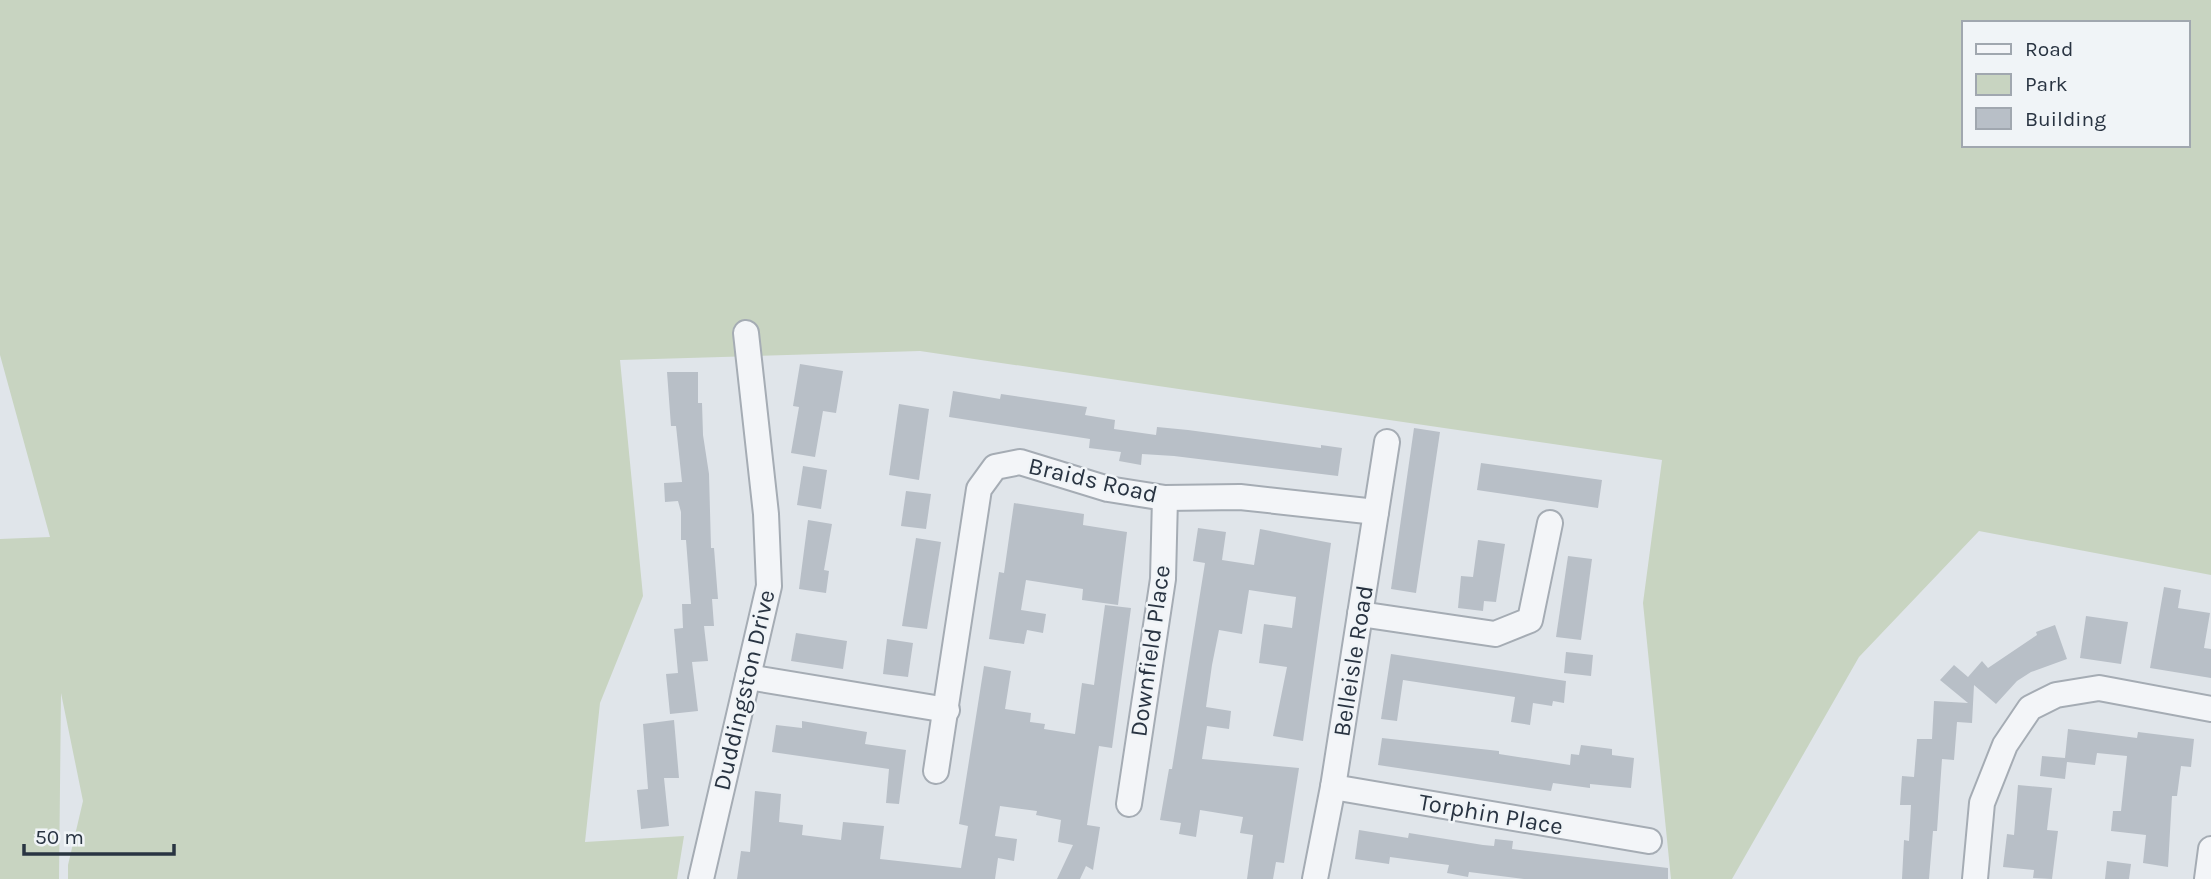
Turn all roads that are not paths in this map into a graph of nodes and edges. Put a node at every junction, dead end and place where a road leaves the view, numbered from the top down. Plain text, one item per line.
1 (746, 333) dead end
2 (1387, 442) dead end
3 (1165, 498) junction
4 (1376, 512) junction
5 (1550, 523) dead end
6 (1360, 614) junction
7 (748, 677) junction
8 (2211, 709) edge
9 (947, 710) junction
10 (936, 771) dead end
11 (1333, 787) junction
12 (1129, 804) dead end
13 (1649, 841) dead end
14 (2211, 849) edge
15 (701, 879) edge
16 (1315, 879) edge
17 (1975, 879) edge
18 (2207, 879) edge

1 - 7 street, Duddingston Drive
2 - 4 street, Belleisle Road
3 - 4 street, Braids Road
3 - 9 street, Braids Road
3 - 12 street, Downfield Place
4 - 6 street, Belleisle Road
5 - 6 street
6 - 11 street, Belleisle Road
7 - 9 street
7 - 15 street, Duddingston Drive
8 - 17 street
9 - 10 street, Braids Road
11 - 13 street, Torphin Place
11 - 16 street, Belleisle Road
14 - 18 street

